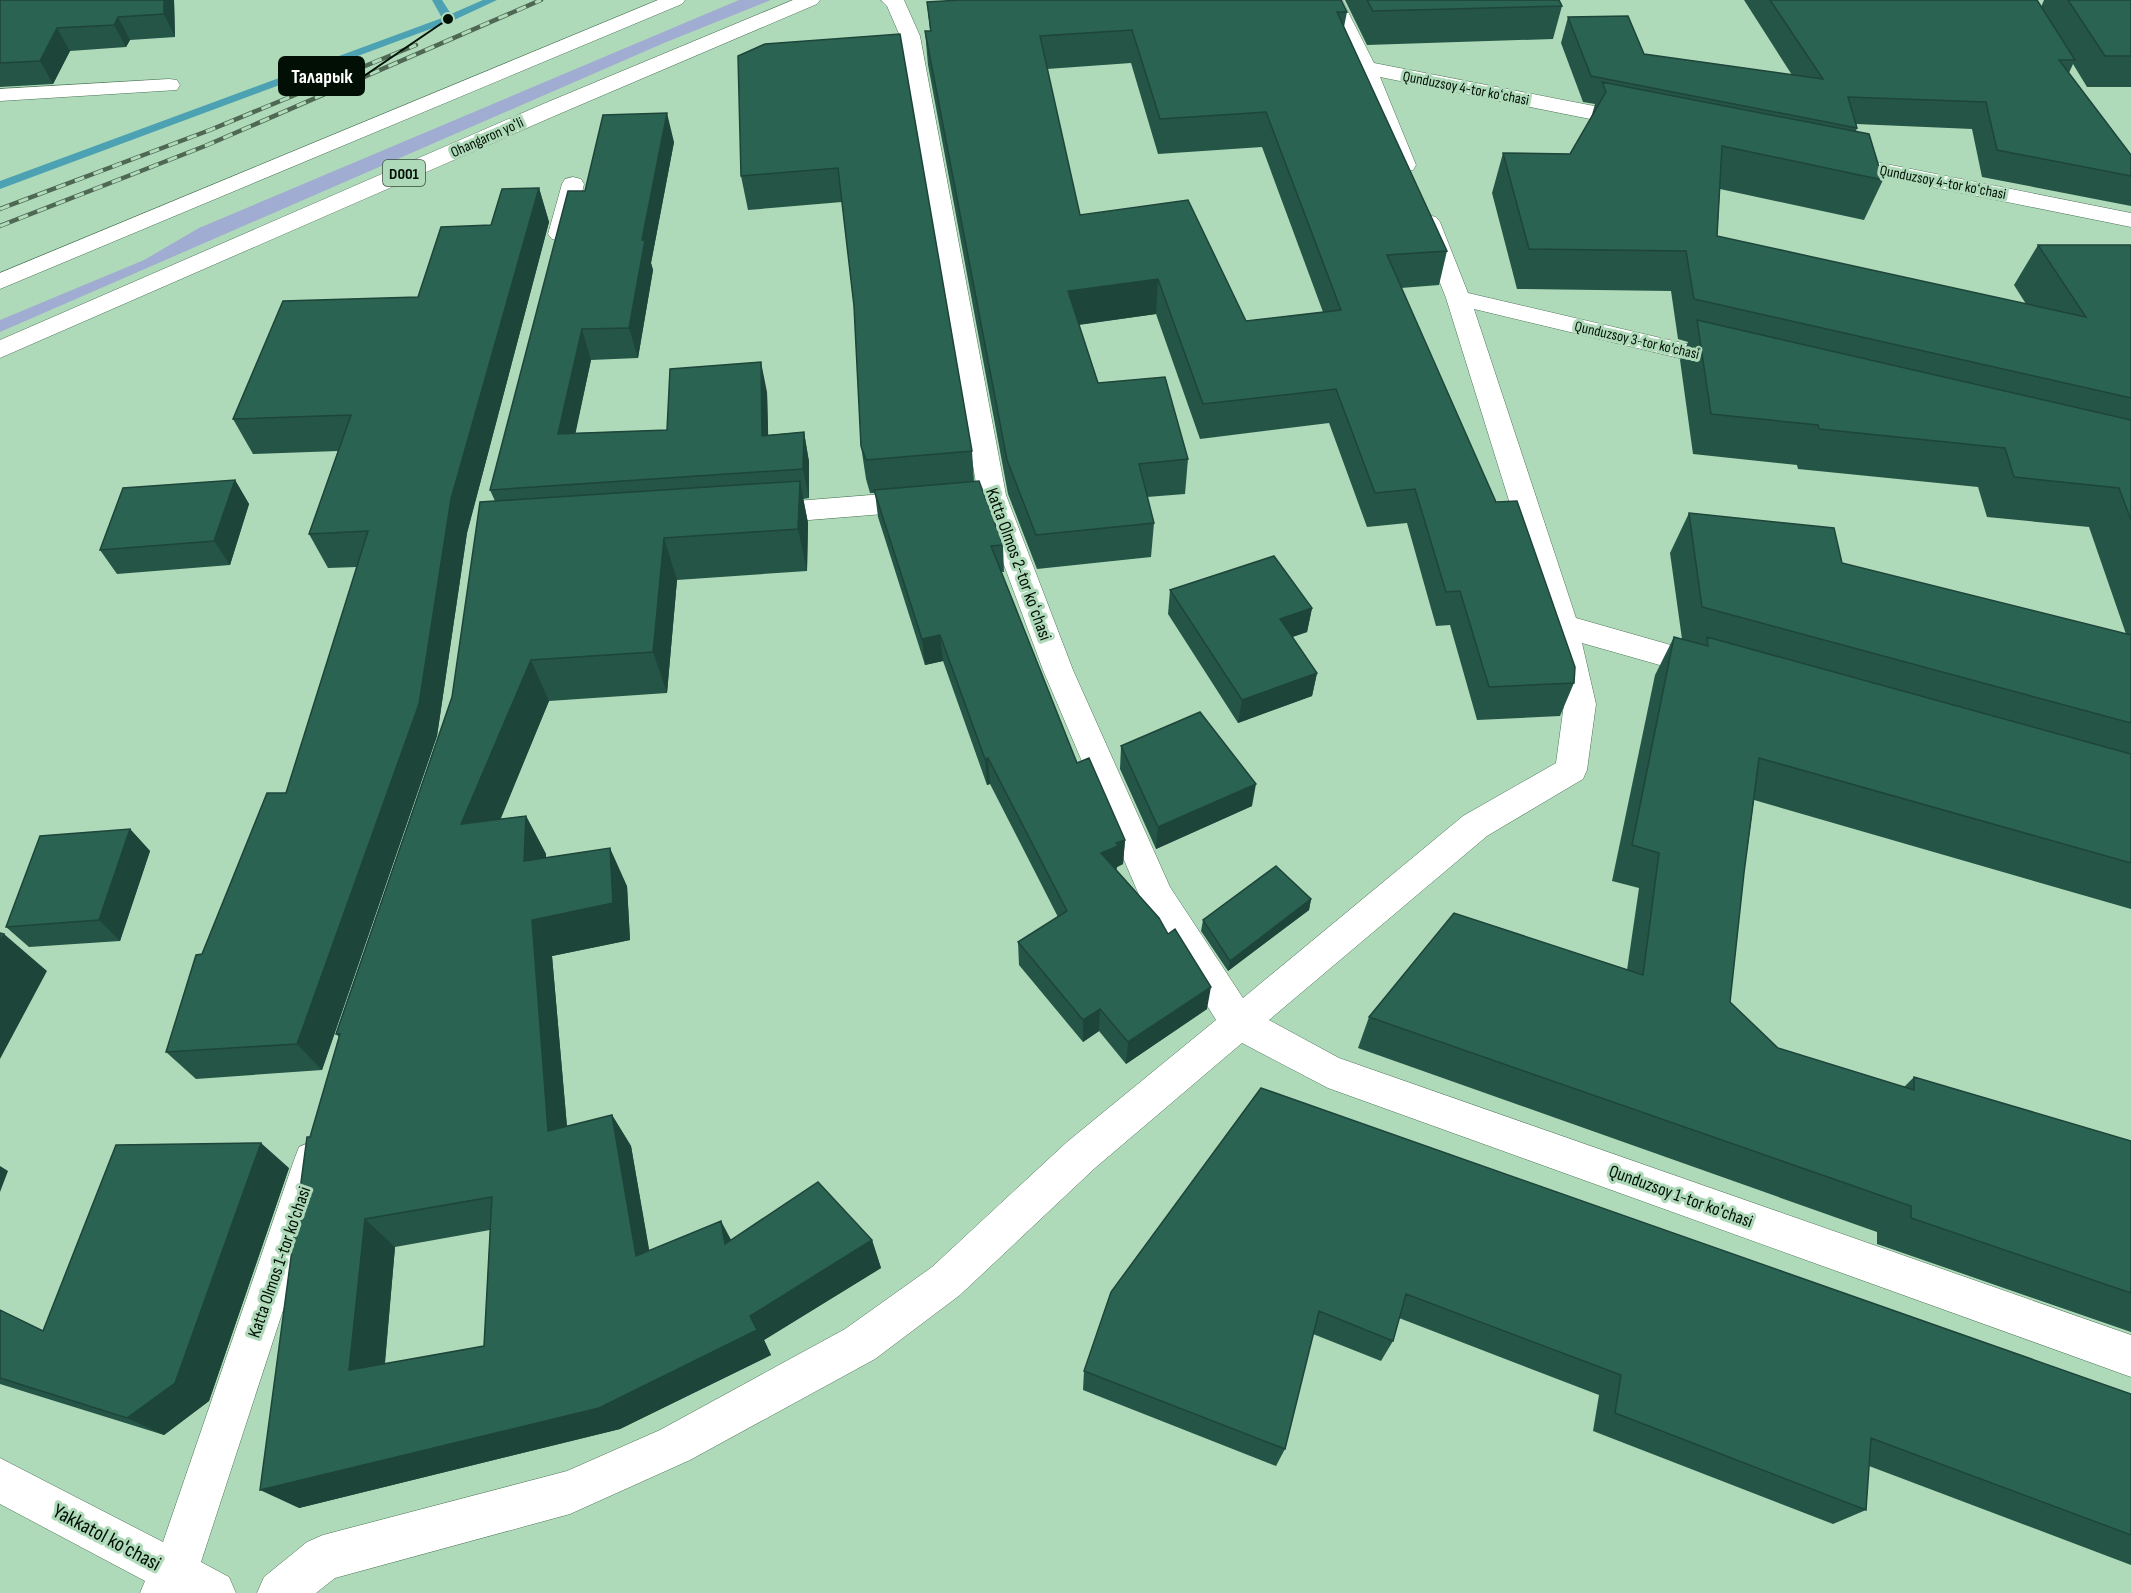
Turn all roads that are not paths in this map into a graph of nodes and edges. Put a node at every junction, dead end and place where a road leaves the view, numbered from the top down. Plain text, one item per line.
1 (675, 0) edge
2 (810, 0) edge
3 (891, 0) edge
4 (1332, 0) edge
5 (1366, 68) junction
6 (170, 85) dead end
7 (0, 95) edge
8 (1660, 126) edge
9 (1813, 157) edge
10 (573, 184) dead end
11 (2131, 220) edge
12 (553, 263) edge
13 (0, 282) edge
14 (1458, 298) junction
15 (0, 350) edge
16 (1748, 366) edge
17 (968, 497) junction
18 (733, 516) edge
19 (1563, 626) junction
20 (1734, 674) edge
21 (1238, 1022) junction
22 (322, 1132) edge
23 (2131, 1356) edge
24 (0, 1480) edge
25 (184, 1586) edge
26 (280, 1593) edge

1 - 13 main road
2 - 15 main road, Ohangaron yoʻli / D001
3 - 17 main road, Katta Olmos 2-tor koʻchasi
4 - 5 main road
5 - 8 main road, Qunduzsoy 4-tor koʻchasi
5 - 14 main road
6 - 7 main road
9 - 11 main road, Qunduzsoy 4-tor koʻchasi
10 - 12 main road
14 - 16 main road, Qunduzsoy 3-tor ko'chasi
14 - 19 main road
17 - 18 main road
17 - 21 main road, Katta Olmos 2-tor koʻchasi
19 - 20 main road
19 - 21 main road
21 - 23 main road, Qunduzsoy 1-tor ko'chasi
21 - 26 main road
22 - 25 main road, Katta Olmos 1-tor ko'chasi
24 - 25 main road, Yakkatol ko'chasi

